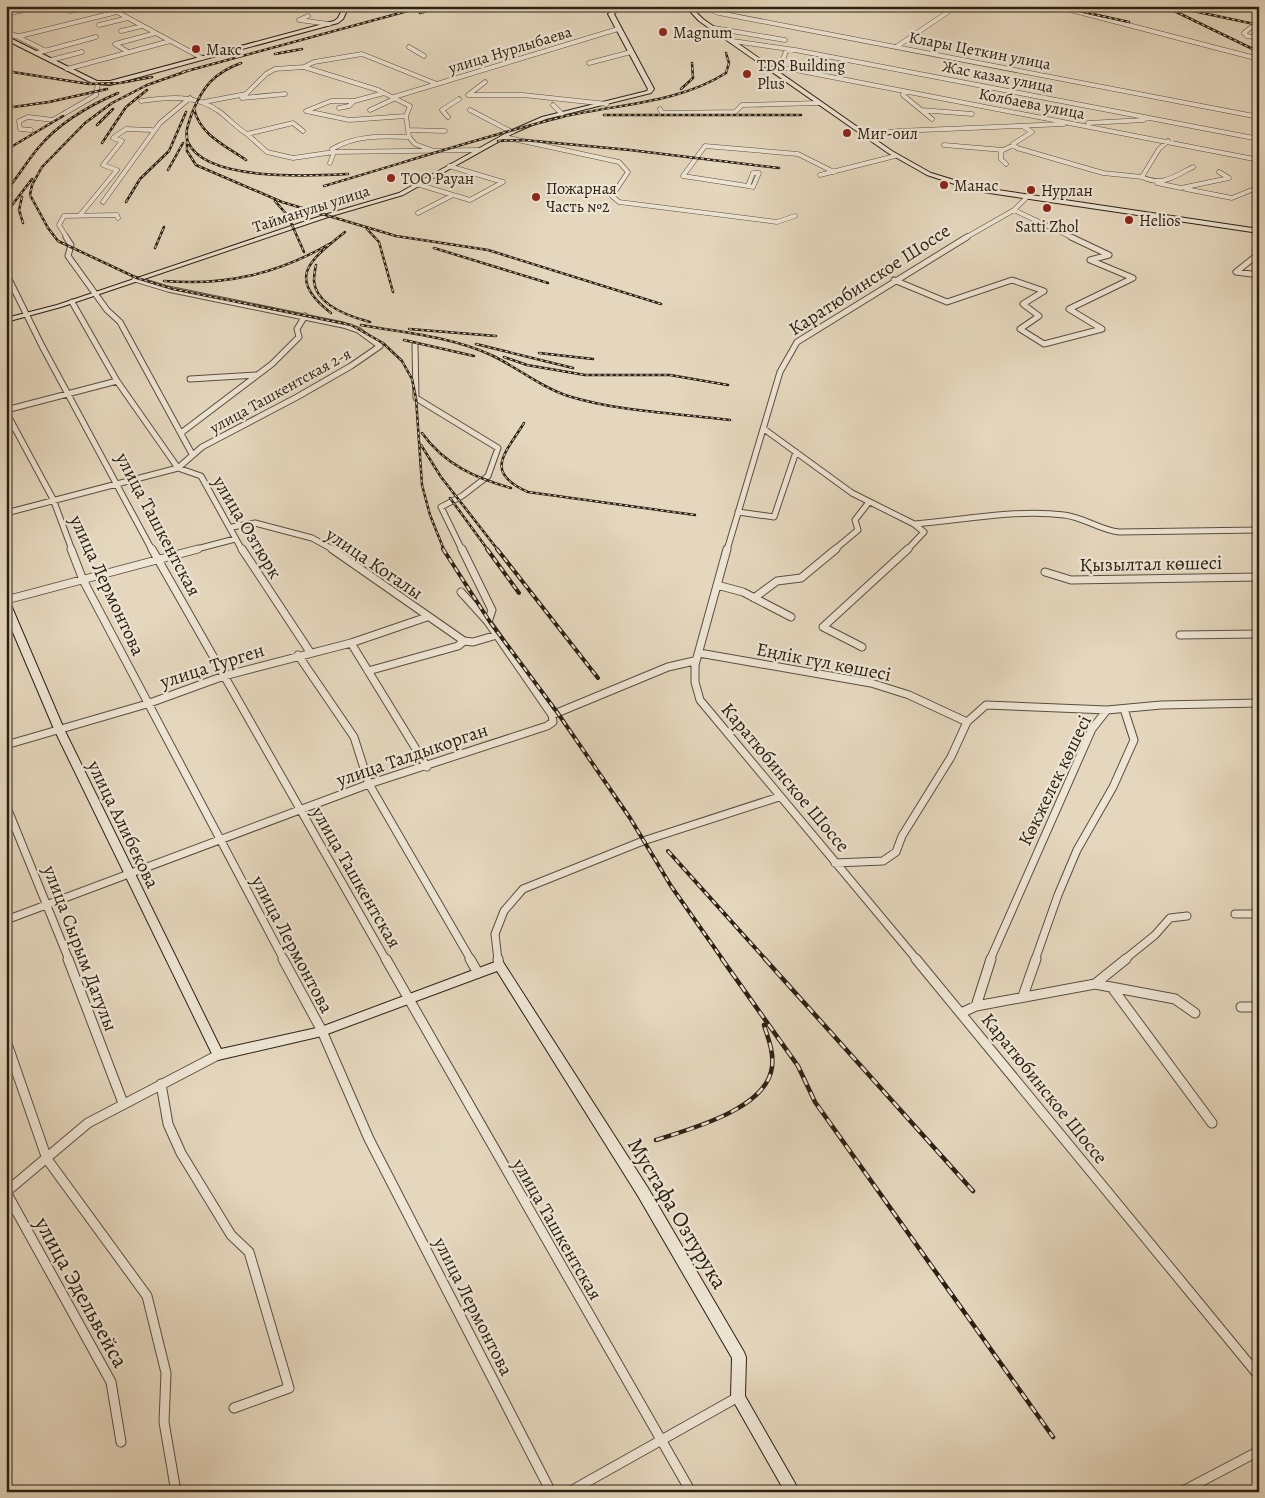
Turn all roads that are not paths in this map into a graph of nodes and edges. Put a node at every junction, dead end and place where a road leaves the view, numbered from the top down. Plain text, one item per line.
1 (42, 6) edge
2 (90, 6) edge
3 (106, 6) edge
4 (131, 6) edge
5 (347, 6) edge
6 (634, 6) edge
7 (688, 6) edge
8 (698, 6) edge
9 (1044, 10) dead end
10 (70, 11) dead end
11 (114, 11) junction
12 (948, 12) dead end
13 (6, 14) edge
14 (308, 16) dead end
15 (128, 18) junction
16 (1259, 21) edge
17 (328, 24) junction
18 (99, 25) dead end
19 (142, 26) junction
20 (714, 28) junction
21 (618, 29) junction
22 (6, 31) edge
23 (121, 31) dead end
24 (156, 33) junction
25 (20, 36) junction
26 (6, 37) edge
27 (96, 37) dead end
28 (1259, 38) edge
29 (785, 40) dead end
30 (170, 41) junction
31 (733, 41) junction
32 (896, 47) junction
33 (409, 48) dead end
34 (787, 49) junction
35 (46, 51) junction
36 (82, 52) dead end
37 (128, 52) junction
38 (631, 52) junction
39 (37, 53) junction
40 (424, 56) dead end
41 (202, 58) junction
42 (1259, 59) edge
43 (51, 60) junction
44 (589, 63) dead end
45 (304, 67) junction
46 (780, 67) junction
47 (68, 69) junction
48 (771, 69) junction
49 (485, 82) dead end
50 (97, 83) junction
51 (438, 84) junction
52 (384, 92) junction
53 (904, 92) junction
54 (285, 94) dead end
55 (190, 98) junction
56 (239, 98) junction
57 (395, 98) junction
58 (459, 99) dead end
59 (141, 101) dead end
60 (354, 101) junction
61 (204, 102) junction
62 (819, 103) junction
63 (607, 104) junction
64 (552, 105) dead end
65 (339, 108) dead end
66 (660, 108) dead end
67 (370, 110) dead end
68 (470, 110) dead end
69 (921, 110) junction
70 (562, 114) junction
71 (972, 114) dead end
72 (406, 116) junction
73 (448, 117) dead end
74 (1259, 117) edge
75 (932, 119) dead end
76 (1154, 119) junction
77 (1078, 124) junction
78 (1020, 126) junction
79 (31, 130) dead end
80 (152, 130) dead end
81 (408, 130) junction
82 (303, 131) dead end
83 (446, 131) dead end
84 (512, 132) junction
85 (247, 134) junction
86 (865, 135) junction
87 (504, 136) junction
88 (409, 137) junction
89 (1259, 139) edge
90 (1168, 142) junction
91 (944, 145) dead end
92 (1014, 146) junction
93 (432, 150) junction
94 (479, 150) junction
95 (1003, 150) junction
96 (334, 152) junction
97 (896, 156) junction
98 (1259, 160) edge
99 (330, 163) dead end
100 (1006, 164) dead end
101 (450, 166) junction
102 (1193, 167) dead end
103 (834, 172) junction
104 (1219, 172) dead end
105 (820, 175) dead end
106 (1142, 177) junction
107 (1157, 183) junction
108 (417, 184) junction
109 (748, 186) dead end
110 (1259, 187) edge
111 (1181, 188) junction
112 (1259, 194) edge
113 (453, 195) junction
114 (1027, 196) junction
115 (1259, 201) edge
116 (102, 202) dead end
117 (1014, 210) junction
118 (418, 214) dead end
119 (80, 215) junction
120 (795, 216) dead end
121 (118, 218) dead end
122 (1259, 231) edge
123 (1259, 257) edge
124 (6, 273) edge
125 (1259, 275) edge
126 (135, 279) junction
127 (894, 280) junction
128 (96, 294) junction
129 (72, 302) junction
130 (26, 316) junction
131 (305, 316) junction
132 (6, 320) edge
133 (415, 345) dead end
134 (256, 375) junction
135 (190, 379) dead end
136 (118, 381) junction
137 (69, 393) junction
138 (6, 411) edge
139 (764, 429) junction
140 (181, 432) junction
141 (796, 452) junction
142 (192, 454) junction
143 (178, 468) junction
144 (119, 482) junction
145 (53, 499) junction
146 (869, 502) junction
147 (738, 512) junction
148 (6, 513) edge
149 (914, 524) junction
150 (232, 527) junction
151 (1259, 530) edge
152 (235, 538) junction
153 (158, 561) junction
154 (1045, 572) dead end
155 (1259, 577) edge
156 (83, 580) junction
157 (717, 585) junction
158 (461, 592) dead end
159 (754, 598) junction
160 (6, 600) edge
161 (6, 605) edge
162 (427, 617) junction
163 (791, 617) dead end
164 (488, 622) junction
165 (1259, 634) edge
166 (497, 635) junction
167 (1180, 635) dead end
168 (464, 642) junction
169 (351, 643) junction
170 (862, 647) dead end
171 (310, 652) junction
172 (699, 653) junction
173 (298, 655) junction
174 (694, 661) junction
175 (368, 671) junction
176 (224, 676) junction
177 (1259, 703) edge
178 (147, 704) junction
179 (1124, 709) junction
180 (1107, 710) junction
181 (552, 715) junction
182 (967, 722) junction
183 (59, 730) junction
184 (6, 745) edge
185 (427, 767) junction
186 (369, 784) junction
187 (779, 797) junction
188 (6, 805) edge
189 (300, 811) junction
190 (219, 841) junction
191 (835, 863) junction
192 (130, 875) junction
193 (48, 905) junction
194 (1235, 914) dead end
195 (1259, 914) edge
196 (1186, 916) dead end
197 (6, 920) edge
198 (499, 965) junction
199 (478, 973) junction
200 (1095, 984) junction
201 (1113, 989) junction
202 (1022, 996) junction
203 (408, 1000) junction
204 (976, 1006) junction
205 (1241, 1007) dead end
206 (1259, 1007) edge
207 (961, 1013) junction
208 (1195, 1013) dead end
209 (322, 1031) junction
210 (6, 1041) edge
211 (218, 1056) junction
212 (161, 1084) junction
213 (123, 1103) junction
214 (1212, 1123) dead end
215 (47, 1159) junction
216 (6, 1192) edge
217 (1259, 1376) edge
218 (738, 1398) junction
219 (234, 1408) dead end
220 (661, 1440) junction
221 (121, 1442) dead end
222 (1259, 1451) edge
223 (176, 1492) edge
224 (551, 1492) edge
225 (569, 1492) edge
226 (690, 1492) edge
227 (793, 1492) edge
228 (1181, 1492) edge

1 - 13 street
2 - 10 street
3 - 11 street
4 - 11 street
5 - 17 street
6 - 21 street, Тайманулы улица
7 - 20 street
8 - 32 street, Клары Цеткин улица
9 - 42 street
11 - 15 street
11 - 25 street
12 - 32 street
14 - 17 street
15 - 18 street
15 - 19 street
16 - 28 street
17 - 41 street
19 - 23 street
19 - 24 street
20 - 29 street
20 - 31 street
21 - 38 street, Тайманулы улица
21 - 51 street, улица Нурлыбаева
22 - 25 street
24 - 30 street
24 - 37 street
25 - 26 street
25 - 35 street
26 - 39 street
27 - 35 street
30 - 37 street
30 - 41 street
31 - 34 street, Жас казах улица
31 - 48 street
32 - 74 street, Клары Цеткин улица
33 - 40 street
34 - 46 street
34 - 76 street, Жас казах улица
35 - 39 street
36 - 43 street
37 - 47 street
38 - 44 street
38 - 63 street, Тайманулы улица
39 - 43 street
41 - 50 street
43 - 47 street
45 - 51 street, улица Нурлыбаева
45 - 52 street
45 - 56 street
46 - 48 street, Колбаева улица
46 - 53 street, Колбаева улица
47 - 50 street
48 - 62 street
49 - 63 street
50 - 79 street
51 - 57 street, улица Нурлыбаева
52 - 57 street
52 - 60 street
53 - 69 street
53 - 77 street, Колбаева улица
54 - 56 street
55 - 59 street
55 - 61 street
55 - 116 street
56 - 61 street
57 - 67 street, улица Нурлыбаева
57 - 72 street
58 - 73 street
60 - 65 street
60 - 72 street
61 - 85 street
62 - 66 street
62 - 86 street
63 - 70 street, Тайманулы улица
64 - 70 street
68 - 84 street
69 - 71 street
69 - 75 street
70 - 84 street, Тайманулы улица
72 - 81 street
76 - 77 street
76 - 89 street, Жас казах улица
77 - 78 street
77 - 90 street, Колбаева улица
78 - 86 street
78 - 92 street
80 - 119 street
81 - 83 street
81 - 88 street
82 - 85 street
84 - 87 street, Тайманулы улица
85 - 96 street
86 - 97 street
87 - 94 street, Тайманулы улица
87 - 120 street
88 - 93 street
88 - 96 street
90 - 98 street, Колбаева улица
90 - 106 street
91 - 95 street
92 - 95 street
92 - 106 street
93 - 94 street
93 - 96 street
94 - 101 street, Тайманулы улица
95 - 100 street
96 - 99 street
97 - 103 street
97 - 114 street
101 - 108 street, Тайманулы улица
101 - 113 street
102 - 107 street
103 - 105 street
103 - 109 street
104 - 111 street
106 - 107 street
107 - 111 street
108 - 113 street
108 - 126 street, Тайманулы улица
110 - 111 street
112 - 115 street
113 - 118 street
114 - 117 street, Каратюбинское Шоссе
114 - 122 street
117 - 127 street, Каратюбинское Шоссе
117 - 127 street
119 - 121 street
119 - 128 street
123 - 125 street
124 - 130 street, улица Ташкентская
126 - 128 street, Тайманулы улица
126 - 131 street
127 - 139 street, Каратюбинское Шоссе
128 - 129 street, Тайманулы улица
128 - 140 street
129 - 130 street, Тайманулы улица
129 - 136 street
130 - 132 street, Тайманулы улица
130 - 137 street, улица Ташкентская
131 - 134 street
131 - 142 street, улица Ташкентская 2-я
133 - 164 street
134 - 135 street
134 - 140 street
136 - 137 street
136 - 143 street
137 - 138 street
137 - 144 street, улица Ташкентская
138 - 145 street, улица Лермонтова
139 - 141 street
139 - 147 street, Каратюбинское Шоссе
140 - 142 street
141 - 146 street
141 - 147 street
142 - 143 street, улица Ташкентская 2-я
143 - 144 street
143 - 150 street, улица Озтюрк
144 - 145 street
144 - 153 street, улица Ташкентская
145 - 148 street
145 - 156 street, улица Лермонтова
146 - 149 street
146 - 159 street
147 - 157 street, Каратюбинское Шоссе
149 - 151 street
149 - 170 street
150 - 152 street, улица Озтюрк
150 - 162 street, улица Когалы
152 - 153 street
152 - 171 street, улица Озтюрк
153 - 156 street
153 - 176 street, улица Ташкентская
154 - 155 street, Қызылтал көшесі
156 - 160 street
156 - 178 street, улица Лермонтова
157 - 159 street
157 - 172 street, Каратюбинское Шоссе
158 - 164 street
159 - 163 street
161 - 183 street, улица Алибекова
162 - 168 street, улица Когалы
162 - 169 street, улица Турген
164 - 166 street
165 - 167 street
166 - 168 street
166 - 181 street
168 - 175 street
169 - 171 street, улица Турген
169 - 175 street
171 - 173 street, улица Турген
172 - 174 street, Каратюбинское Шоссе
172 - 182 street, Еңлік гүл көшесі
173 - 176 street, улица Турген
173 - 186 street
174 - 181 street
174 - 187 street, Каратюбинское Шоссе
175 - 185 street
176 - 178 street, улица Турген
176 - 189 street, улица Ташкентская
177 - 179 street, Көкжелек көшесі
178 - 183 street, улица Турген
178 - 190 street, улица Лермонтова
179 - 180 street, Көкжелек көшесі
179 - 202 street
180 - 182 street
180 - 204 street, Көкжелек көшесі
181 - 185 street, улица Талдыкорган
182 - 191 street
183 - 184 street, улица Турген
183 - 192 street, улица Алибекова
185 - 186 street, улица Талдыкорган
186 - 189 street, улица Талдыкорган
186 - 199 street
187 - 191 street, Каратюбинское Шоссе
187 - 198 street
188 - 193 street, улица Сырым Датулы
189 - 190 street, улица Талдыкорган
189 - 203 street, улица Ташкентская
190 - 192 street, улица Талдыкорган
190 - 209 street, улица Лермонтова
191 - 207 street, Каратюбинское Шоссе
192 - 193 street, улица Талдыкорган
192 - 211 street, улица Алибекова
193 - 197 street, улица Талдыкорган
193 - 213 street, улица Сырым Датулы
194 - 195 street
196 - 200 street
198 - 199 street
198 - 218 street, Мустафа Озтурука
199 - 203 street
200 - 201 street
200 - 202 street
201 - 208 street
201 - 214 street
202 - 204 street
203 - 209 street
203 - 220 street, улица Ташкентская
204 - 207 street
205 - 206 street
207 - 217 street, Каратюбинское Шоссе
209 - 211 street
209 - 224 street, улица Лермонтова
210 - 215 street
211 - 212 street
212 - 213 street
212 - 219 street
213 - 215 street
215 - 216 street
215 - 223 street
216 - 221 street, улица Эдельвейса
218 - 220 street
218 - 227 street
220 - 225 street
220 - 226 street, улица Ташкентская
222 - 228 street

